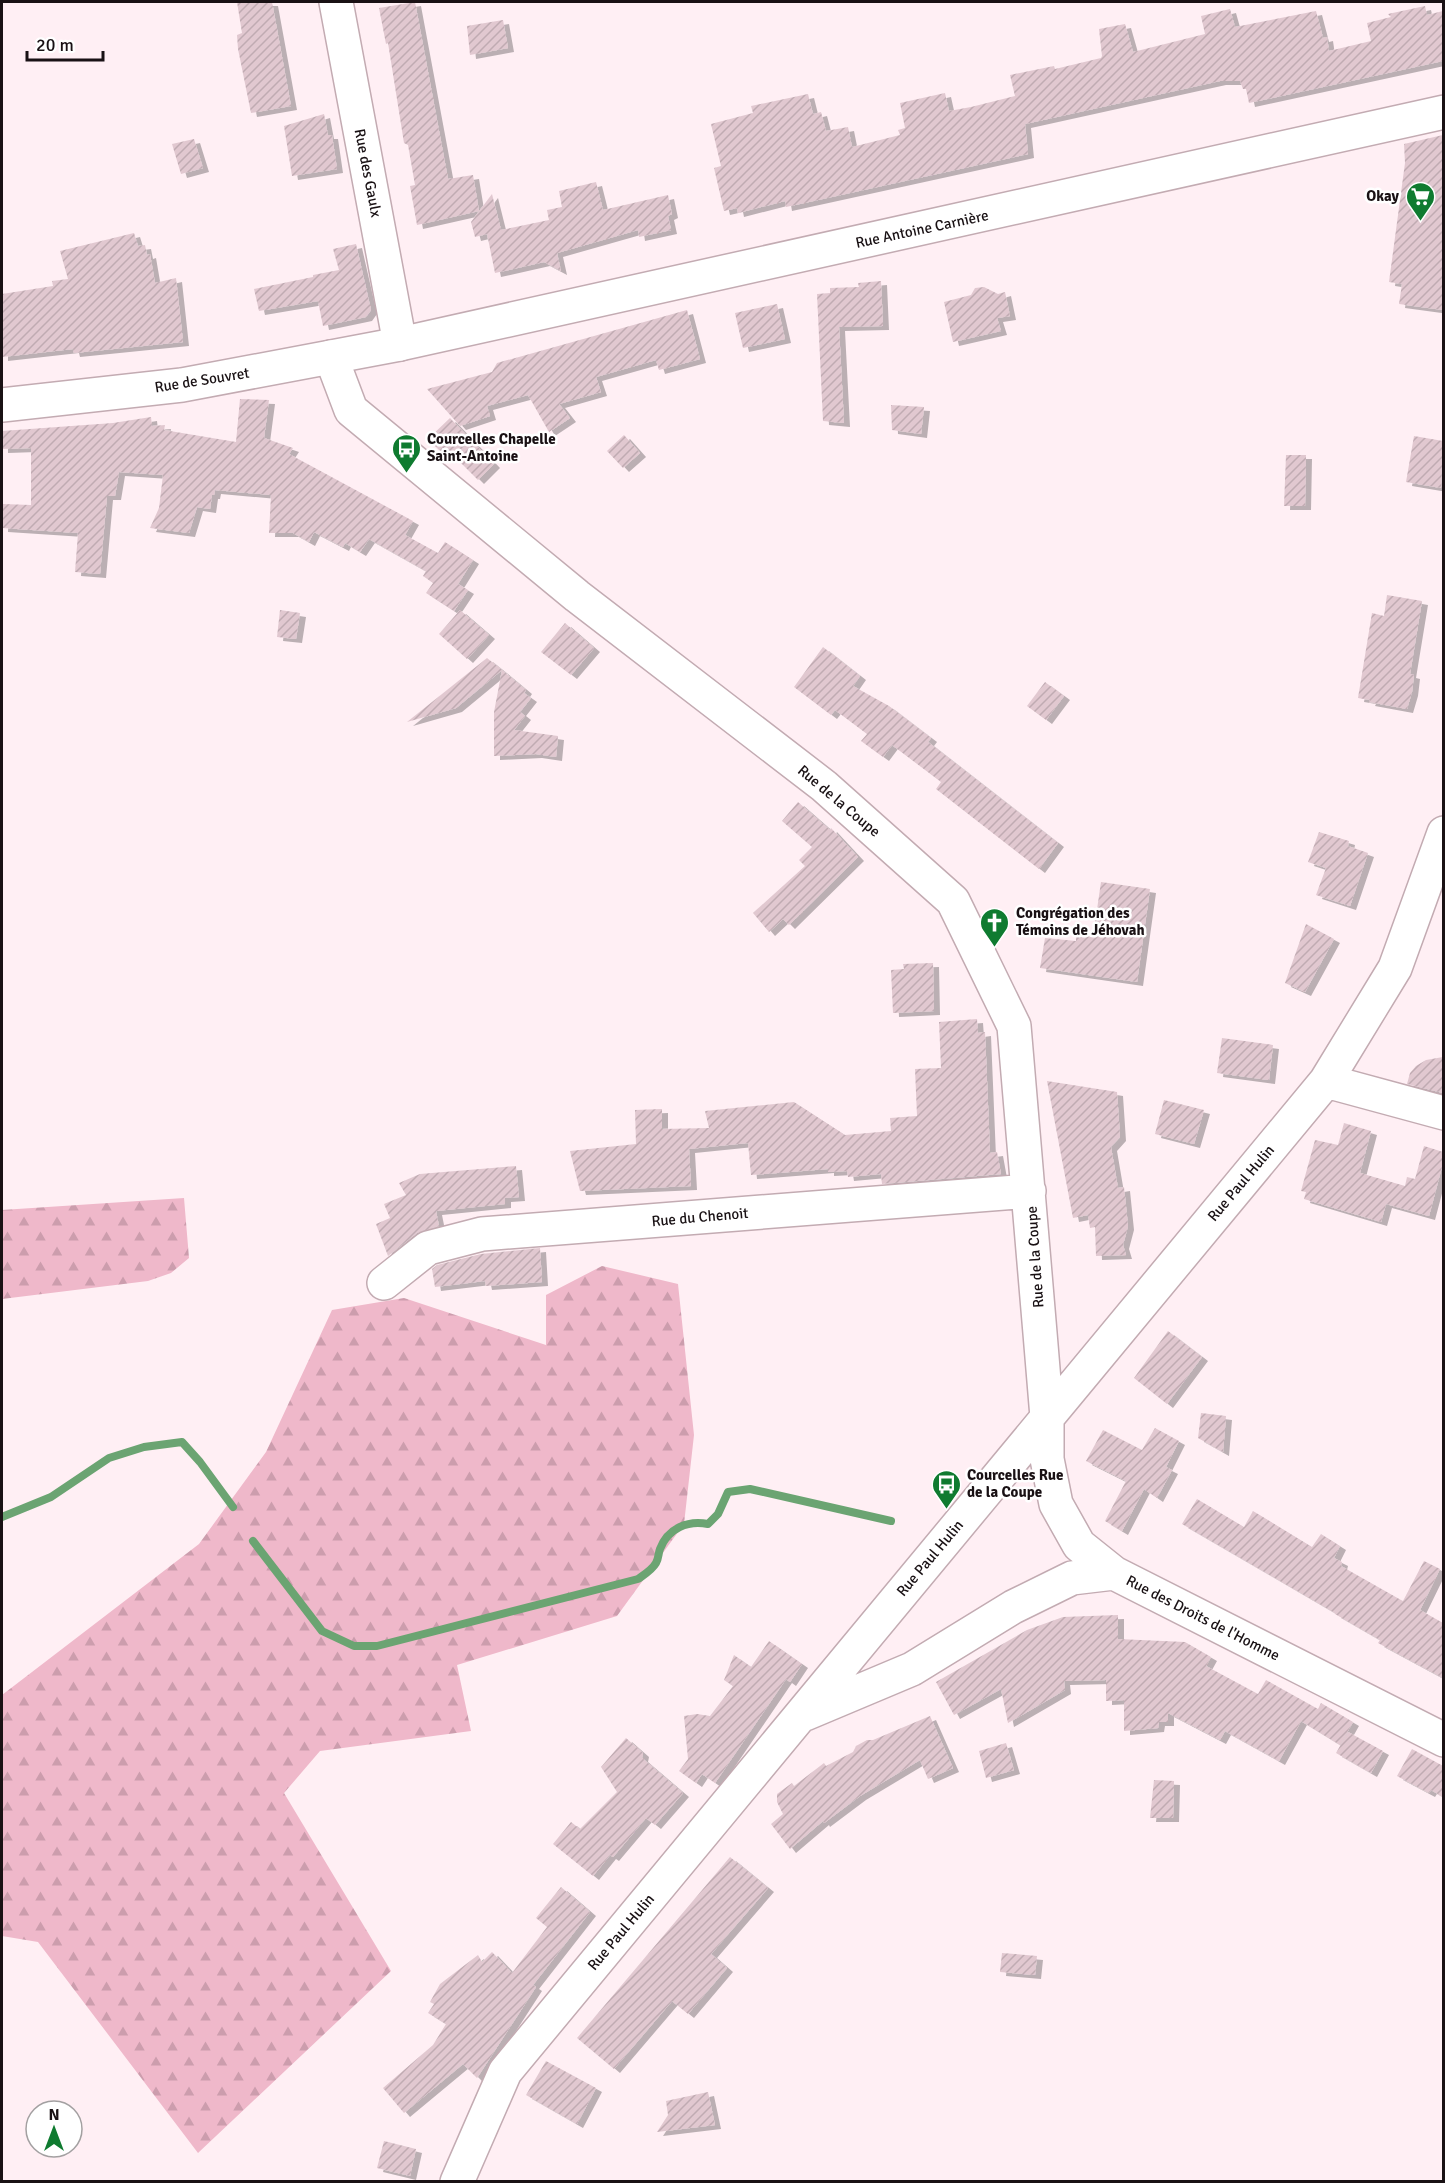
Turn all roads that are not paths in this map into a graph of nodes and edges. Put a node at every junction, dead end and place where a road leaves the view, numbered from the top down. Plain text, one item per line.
1 (336, 2) edge
2 (1443, 112) edge
3 (400, 344) junction
4 (331, 357) junction
5 (2, 405) edge
6 (1443, 833) edge
7 (1326, 1081) junction
8 (1443, 1113) edge
9 (1029, 1191) junction
10 (384, 1283) dead end
11 (1047, 1417) junction
12 (1114, 1573) junction
13 (799, 1716) junction
14 (1443, 1740) edge
15 (457, 2181) edge

1 - 3 street, Rue des Gaulx
2 - 3 street, Rue Antoine Carnière
3 - 4 street, Rue de Souvret
4 - 5 street, Rue de Souvret
4 - 9 street, Rue de la Coupe
6 - 7 street, Rue Paul Hulin
7 - 8 street
7 - 11 street, Rue Paul Hulin
9 - 10 street, Rue du Chenoit
9 - 11 street, Rue de la Coupe
11 - 12 street, Rue de la Coupe
11 - 13 street, Rue Paul Hulin
12 - 13 street, Rue des Droits de l'Homme
12 - 14 street, Rue des Droits de l'Homme
13 - 15 street, Rue Paul Hulin

